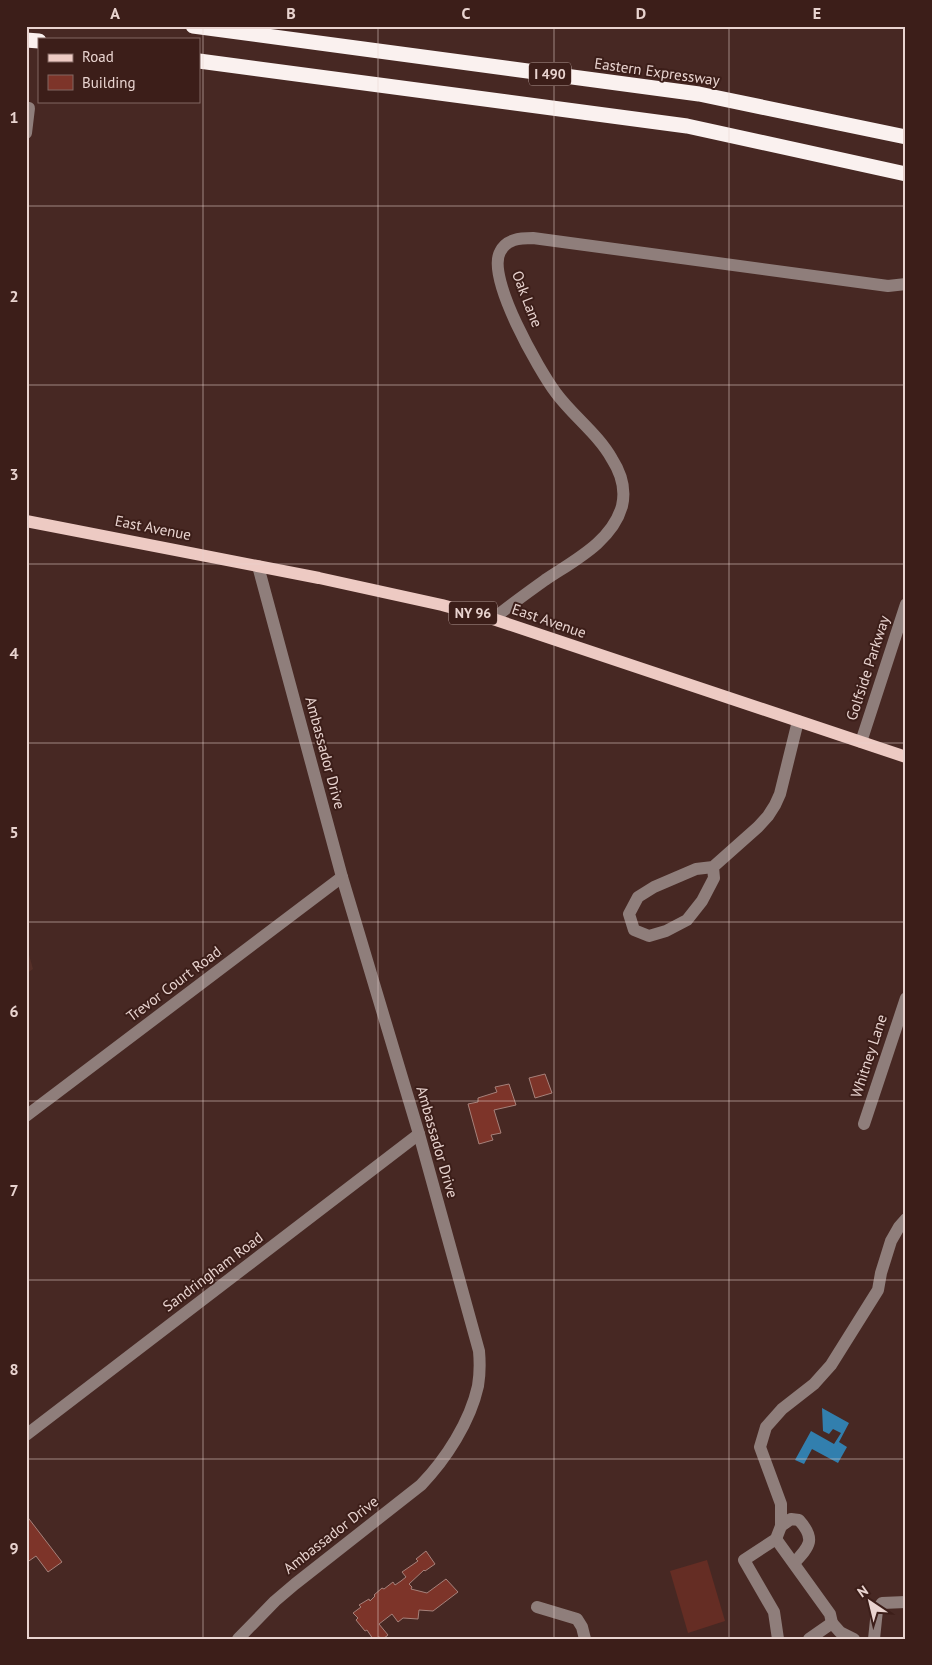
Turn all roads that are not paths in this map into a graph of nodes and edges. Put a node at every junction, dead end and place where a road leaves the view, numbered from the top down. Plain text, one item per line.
1 (193, 26) edge
2 (200, 61) edge
3 (29, 108) dead end
4 (26, 133) edge
5 (906, 137) edge
6 (906, 174) edge
7 (906, 284) edge
8 (26, 520) edge
9 (258, 566) junction
10 (906, 604) edge
11 (493, 619) junction
12 (798, 721) junction
13 (861, 742) junction
14 (906, 756) edge
15 (713, 867) junction
16 (342, 877) junction
17 (906, 998) edge
18 (26, 1116) edge
19 (864, 1124) dead end
20 (419, 1134) junction
21 (906, 1218) edge
22 (26, 1435) edge
23 (781, 1526) junction
24 (776, 1539) junction
25 (794, 1563) junction
26 (906, 1602) edge
27 (537, 1607) dead end
28 (832, 1623) junction
29 (238, 1639) edge
30 (585, 1639) edge
31 (778, 1639) edge
32 (809, 1639) edge
33 (854, 1639) edge
34 (874, 1639) edge

1 - 5 highway, Eastern Expressway / I 490
2 - 6 highway, I 490
3 - 4 street
7 - 11 street, Oak Lane
8 - 9 main road, East Avenue / NY 96
9 - 11 main road, East Avenue / NY 96
9 - 16 street, Ambassador Drive
10 - 13 street, Golfside Parkway
11 - 12 main road, East Avenue / NY 96
12 - 13 main road, East Avenue / NY 96
12 - 15 street
13 - 14 main road, East Avenue / NY 96
15 - 15 street
16 - 18 street, Trevor Court Road
16 - 20 street, Ambassador Drive
17 - 19 street, Whitney Lane
20 - 22 street, Sandringham Road
20 - 29 street, Ambassador Drive
21 - 23 street
23 - 24 street
23 - 25 street
24 - 25 street
24 - 31 street
25 - 28 street
26 - 34 street
27 - 30 street
28 - 32 street
28 - 33 street

